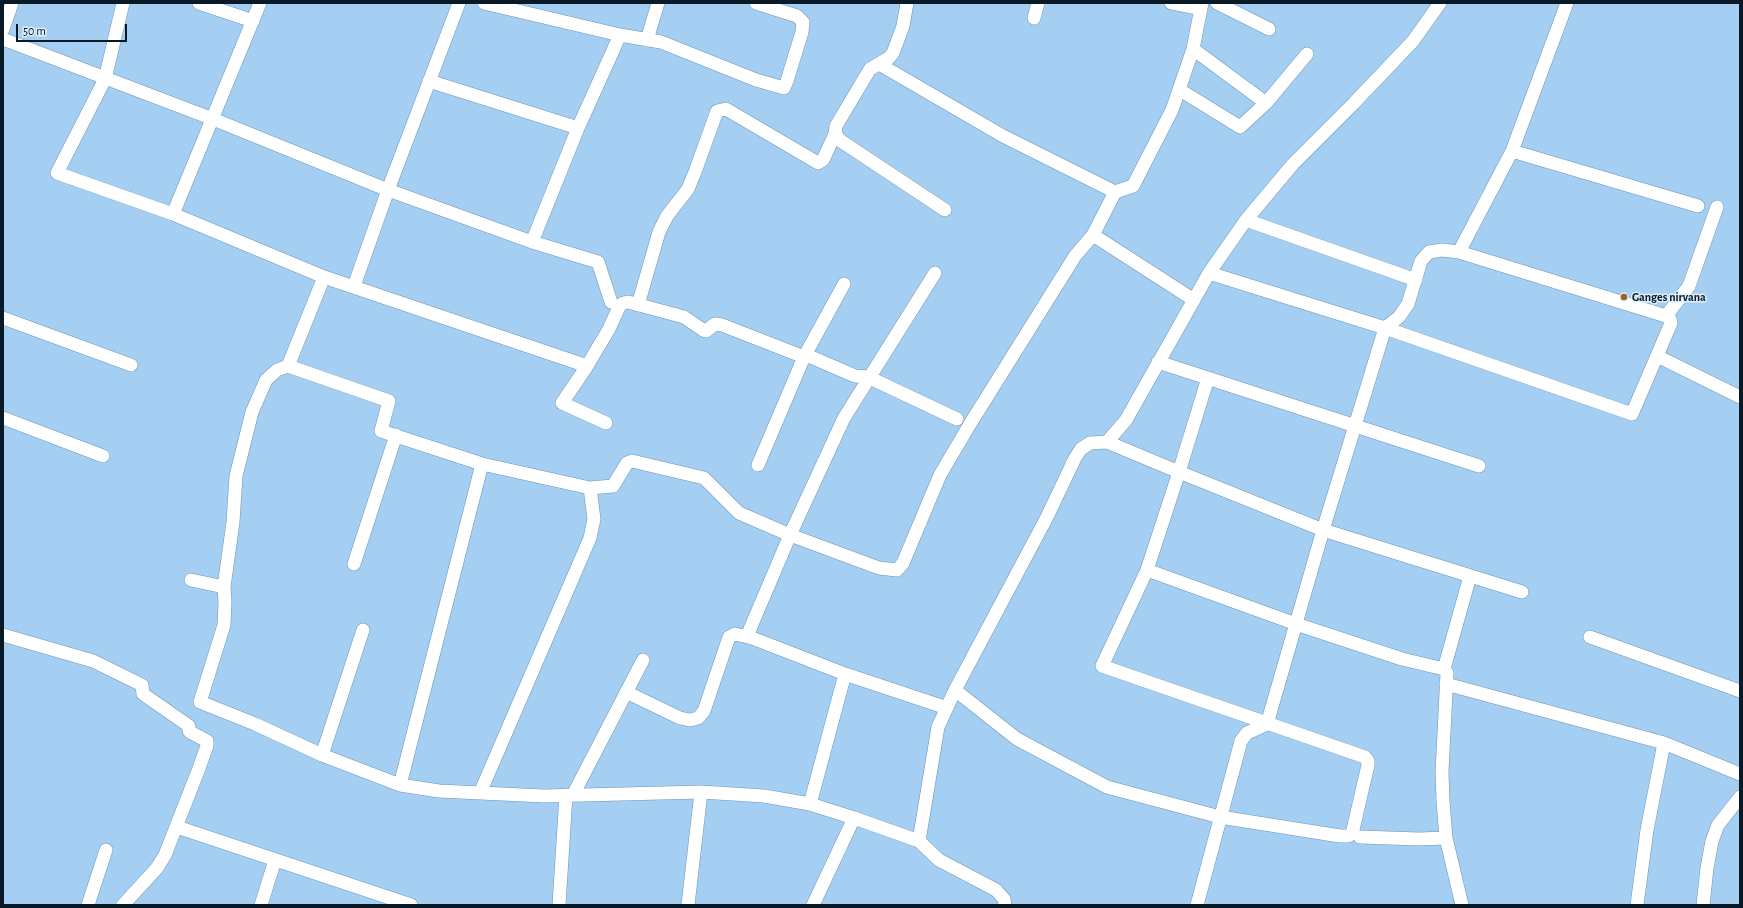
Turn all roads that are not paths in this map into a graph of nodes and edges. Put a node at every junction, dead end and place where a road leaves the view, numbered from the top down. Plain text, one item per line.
1 (12, 3) edge
2 (124, 3) edge
3 (199, 3) edge
4 (260, 3) edge
5 (459, 3) edge
6 (484, 3) edge
7 (658, 3) edge
8 (756, 3) edge
9 (907, 3) edge
10 (1038, 3) edge
11 (1174, 3) edge
12 (1217, 3) edge
13 (1440, 3) edge
14 (1567, 3) edge
15 (1202, 6) edge
16 (1034, 18) dead end
17 (252, 21) junction
18 (3, 29) edge
19 (1269, 29) dead end
20 (620, 35) junction
21 (3, 39) edge
22 (647, 40) junction
23 (1193, 50) junction
24 (1307, 54) dead end
25 (879, 64) junction
26 (105, 79) junction
27 (429, 81) junction
28 (1180, 90) junction
29 (1266, 103) junction
30 (213, 118) junction
31 (578, 128) junction
32 (835, 134) junction
33 (1512, 151) junction
34 (388, 190) junction
35 (1115, 192) junction
36 (1698, 206) dead end
37 (1717, 207) dead end
38 (945, 210) dead end
39 (173, 214) junction
40 (1246, 220) junction
41 (1093, 235) junction
42 (532, 242) junction
43 (1459, 252) junction
44 (935, 273) dead end
45 (1209, 273) junction
46 (324, 277) junction
47 (1416, 280) junction
48 (844, 284) dead end
49 (354, 286) junction
50 (1194, 300) junction
51 (611, 302) dead end
52 (638, 305) junction
53 (1666, 316) junction
54 (3, 318) edge
55 (1385, 328) junction
56 (1657, 356) junction
57 (804, 358) junction
58 (1158, 362) junction
59 (131, 365) dead end
60 (288, 366) junction
61 (587, 366) junction
62 (868, 378) junction
63 (1208, 378) junction
64 (1740, 397) edge
65 (3, 418) edge
66 (956, 419) dead end
67 (606, 423) dead end
68 (1355, 427) junction
69 (396, 435) junction
70 (1107, 442) junction
71 (103, 456) dead end
72 (482, 464) junction
73 (758, 465) dead end
74 (1479, 466) dead end
75 (1179, 472) junction
76 (590, 488) junction
77 (1323, 530) junction
78 (790, 536) junction
79 (354, 564) dead end
80 (1147, 570) junction
81 (1470, 576) junction
82 (191, 580) dead end
83 (224, 587) junction
84 (1522, 592) dead end
85 (1296, 624) junction
86 (363, 630) dead end
87 (3, 635) edge
88 (747, 636) junction
89 (1590, 638) dead end
90 (642, 660) dead end
91 (1444, 669) junction
92 (845, 674) junction
93 (1446, 684) junction
94 (955, 690) junction
95 (1740, 691) edge
96 (626, 692) junction
97 (947, 708) junction
98 (1267, 724) junction
99 (1664, 743) junction
100 (322, 755) junction
101 (1740, 774) edge
102 (400, 785) junction
103 (701, 792) junction
104 (480, 793) junction
105 (569, 795) junction
106 (1740, 797) edge
107 (810, 804) junction
108 (1220, 817) junction
109 (854, 818) junction
110 (177, 827) junction
111 (1360, 837) dead end
112 (1446, 838) junction
113 (919, 841) junction
114 (106, 850) dead end
115 (276, 860) junction
116 (88, 905) edge
117 (123, 905) edge
118 (261, 905) edge
119 (411, 905) edge
120 (559, 905) edge
121 (688, 905) edge
122 (813, 905) edge
123 (1005, 905) edge
124 (1197, 905) edge
125 (1462, 905) edge
126 (1637, 905) edge
127 (1703, 905) edge

1 - 18 street
2 - 26 street
3 - 17 street
4 - 17 street
5 - 27 street
6 - 20 street
7 - 22 street
8 - 22 street
9 - 25 street
10 - 16 street
11 - 15 street
12 - 19 street
13 - 40 street
14 - 33 street
15 - 23 street
17 - 30 street
20 - 22 street
20 - 31 street
21 - 26 street
23 - 28 street
23 - 29 street
24 - 29 street
25 - 32 street
25 - 35 street
26 - 30 street
26 - 39 street
27 - 31 street
27 - 34 street
28 - 29 street
28 - 35 street
30 - 34 street
30 - 39 street
31 - 42 street
32 - 38 street
32 - 52 street
33 - 36 street
33 - 43 street
34 - 42 street
34 - 49 street
35 - 41 street
37 - 53 street
39 - 46 street
40 - 45 street
40 - 47 street
41 - 50 street
41 - 78 street
42 - 51 street
43 - 47 street
43 - 53 street
44 - 62 street
45 - 50 street
45 - 55 street
46 - 49 street
46 - 60 street
47 - 55 street
48 - 57 street
49 - 61 street
50 - 58 street
52 - 57 street
52 - 61 street
53 - 56 street
54 - 59 street
55 - 56 street
55 - 68 street
56 - 64 street
57 - 62 street
57 - 73 street
58 - 63 street
58 - 70 street
60 - 69 street
60 - 83 street
61 - 67 street
62 - 66 street
62 - 78 street
63 - 68 street
63 - 75 street
65 - 71 street
68 - 74 street
68 - 77 street
69 - 72 street
69 - 79 street
70 - 75 street
70 - 94 street
72 - 76 street
72 - 102 street
75 - 77 street
75 - 80 street
76 - 78 street
76 - 104 street
77 - 81 street
77 - 85 street
78 - 88 street
80 - 85 street
80 - 98 street
81 - 84 street
81 - 91 street
82 - 83 street
83 - 100 street
85 - 91 street
85 - 98 street
86 - 100 street
87 - 110 street
88 - 92 street
88 - 96 street
89 - 95 street
90 - 96 street
91 - 93 street
92 - 97 street
92 - 107 street
93 - 99 street
93 - 112 street
94 - 97 street
94 - 108 street
96 - 105 street
97 - 113 street
98 - 108 street
98 - 108 street
99 - 101 street
99 - 126 street
100 - 102 street
102 - 104 street
103 - 105 street
103 - 107 street
103 - 121 street
104 - 105 street
105 - 120 street
106 - 127 street
107 - 109 street
108 - 124 street
109 - 113 street
109 - 122 street
110 - 115 street
110 - 117 street
111 - 112 street
112 - 125 street
113 - 123 street
114 - 116 street
115 - 118 street
115 - 119 street

